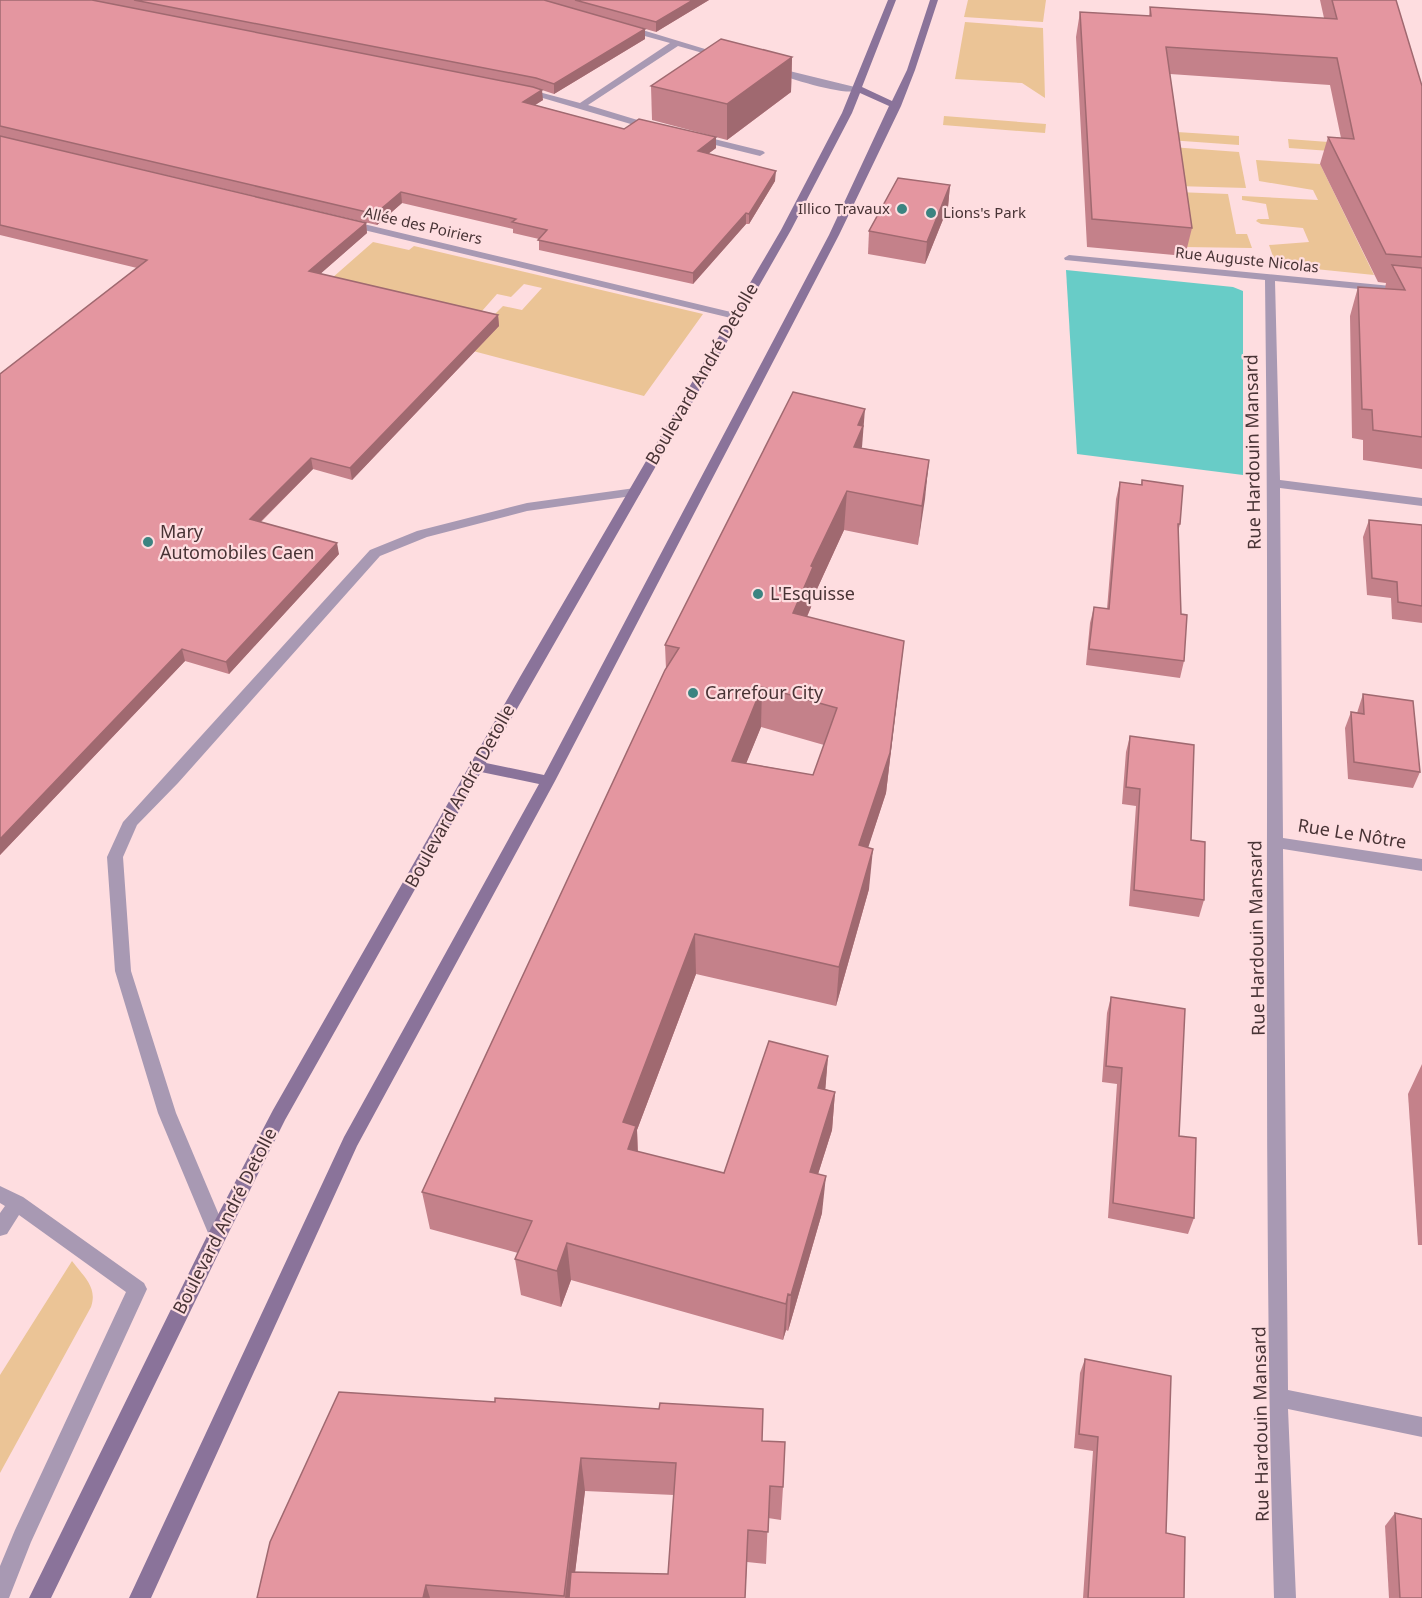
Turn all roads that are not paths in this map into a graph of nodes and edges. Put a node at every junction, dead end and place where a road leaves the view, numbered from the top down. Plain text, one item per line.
1 (892, 0) edge
2 (934, 0) edge
3 (612, 24) edge
4 (678, 42) junction
5 (732, 58) edge
6 (765, 67) edge
7 (513, 89) edge
8 (858, 89) junction
9 (581, 106) junction
10 (896, 106) junction
11 (662, 129) edge
12 (683, 135) edge
13 (760, 153) dead end
14 (338, 221) edge
15 (1069, 258) dead end
16 (1270, 278) junction
17 (1422, 292) edge
18 (735, 316) junction
19 (1274, 483) junction
20 (635, 492) junction
21 (1422, 502) edge
22 (478, 766) junction
23 (548, 781) junction
24 (1275, 842) junction
25 (1422, 865) edge
26 (8, 1199) edge
27 (0, 1228) edge
28 (218, 1234) junction
29 (1278, 1397) junction
30 (1422, 1426) edge
31 (0, 1593) edge
32 (40, 1598) edge
33 (140, 1598) edge
34 (1285, 1598) edge

1 - 8 main road, Boulevard André Detolle
2 - 10 main road
3 - 4 street
4 - 5 street
4 - 9 street
6 - 8 street
7 - 9 street
8 - 10 main road
8 - 18 main road, Boulevard André Detolle
9 - 11 street
10 - 23 main road
12 - 13 street
14 - 18 street, Allée des Poiriers
15 - 16 street, Rue Auguste Nicolas
16 - 17 street, Rue Auguste Nicolas
16 - 19 street, Rue Hardouin Mansard
18 - 20 main road, Boulevard André Detolle
19 - 21 street
19 - 24 street, Rue Hardouin Mansard
20 - 22 main road, Boulevard André Detolle
20 - 28 street
22 - 23 main road
22 - 28 main road, Boulevard André Detolle
23 - 33 main road
24 - 25 street, Rue Le Nôtre
24 - 29 street, Rue Hardouin Mansard
26 - 27 street
26 - 31 street
28 - 32 main road, Boulevard André Detolle
29 - 30 street
29 - 34 street, Rue Hardouin Mansard

